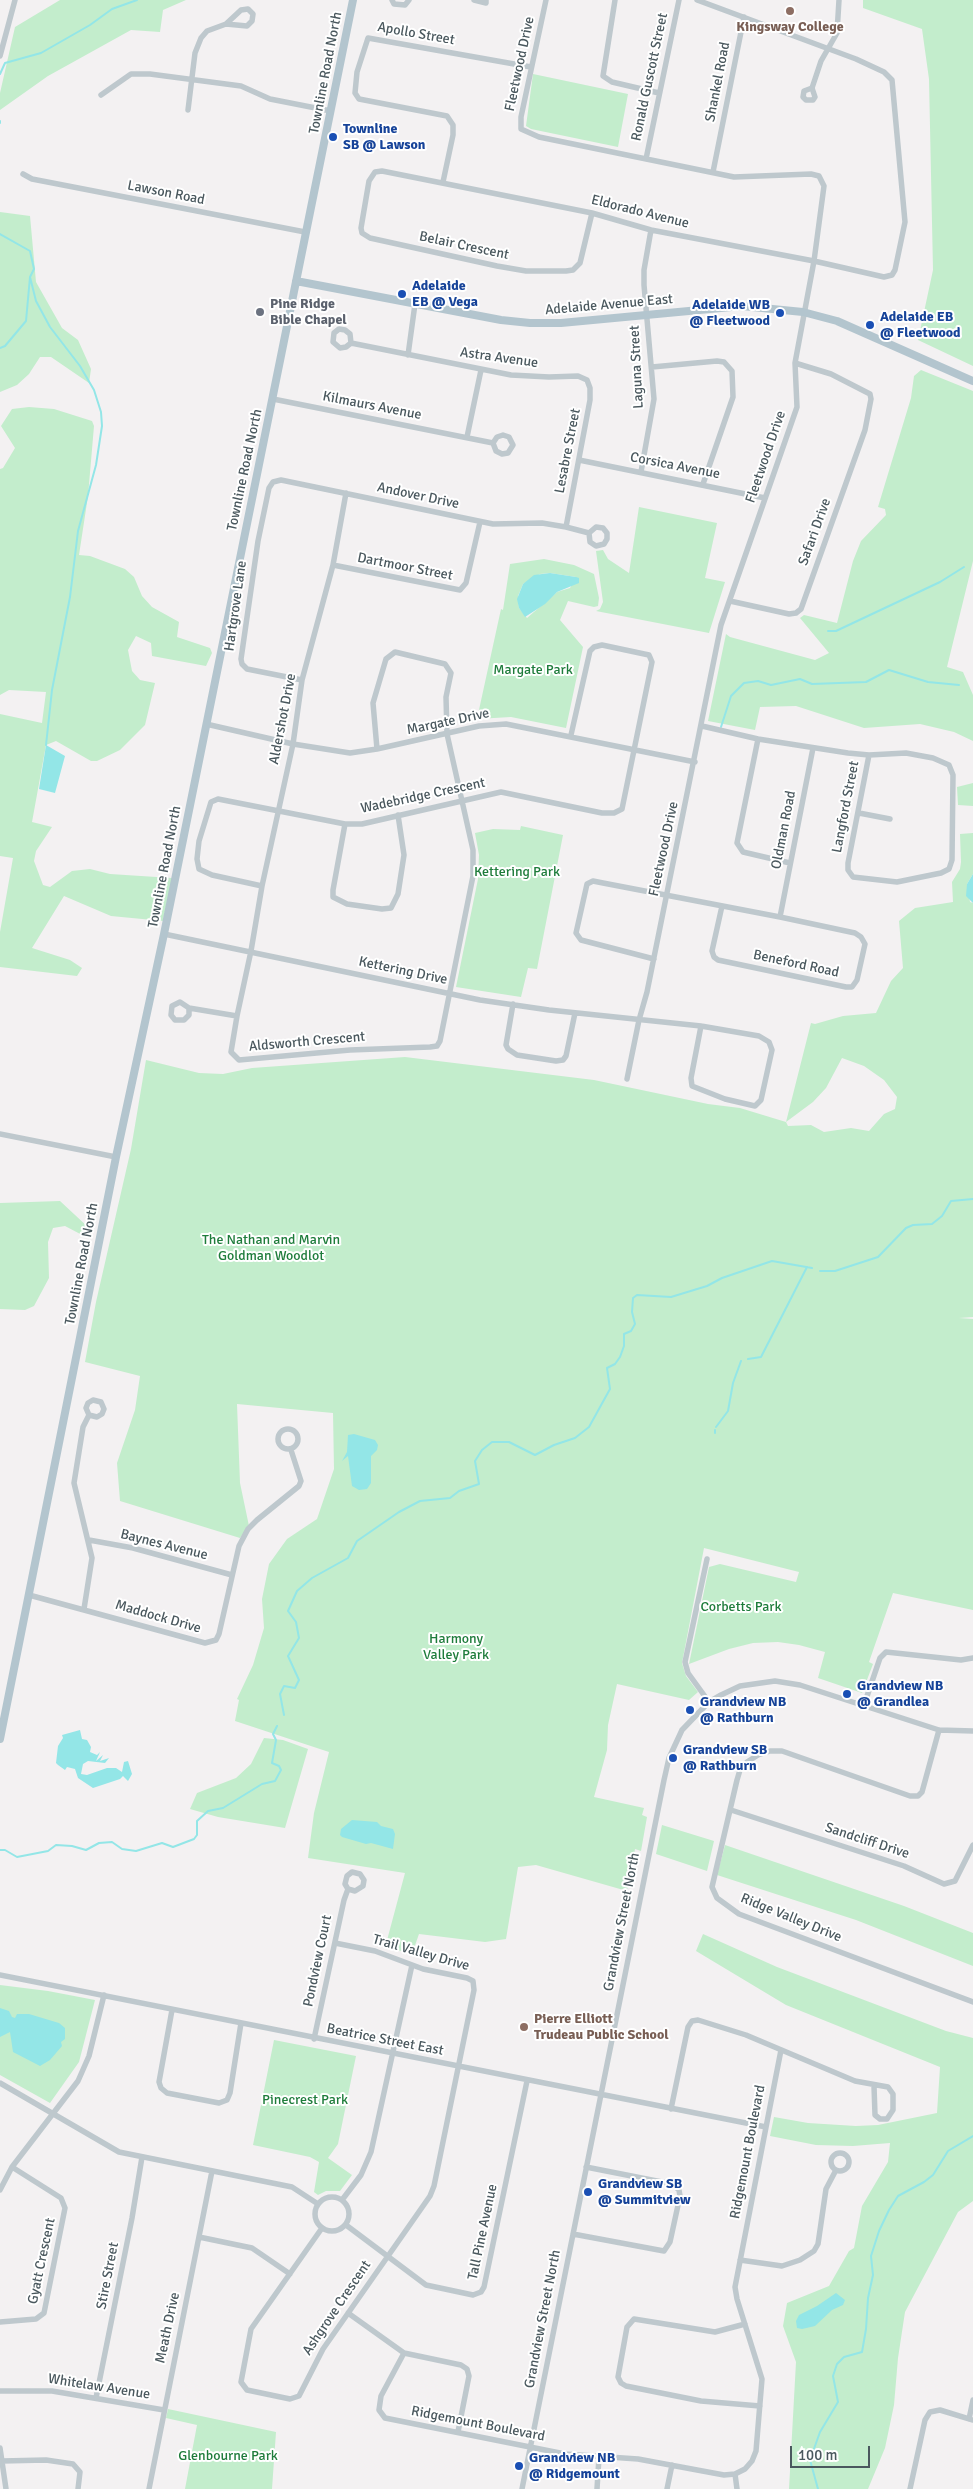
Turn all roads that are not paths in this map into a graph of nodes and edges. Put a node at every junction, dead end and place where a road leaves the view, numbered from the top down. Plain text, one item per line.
1 (16, 0) edge
2 (353, 0) edge
3 (392, 0) edge
4 (409, 0) edge
5 (474, 0) edge
6 (486, 0) edge
7 (546, 0) edge
8 (615, 0) edge
9 (679, 0) edge
10 (697, 0) edge
11 (839, 0) edge
12 (744, 17) junction
13 (226, 24) dead end
14 (828, 48) junction
15 (0, 56) edge
16 (531, 68) junction
17 (192, 79) junction
18 (812, 88) dead end
19 (660, 94) junction
20 (101, 95) dead end
21 (188, 110) dead end
22 (331, 110) junction
23 (646, 158) junction
24 (382, 171) joint
25 (713, 172) junction
26 (23, 174) dead end
27 (444, 182) junction
28 (592, 213) junction
29 (651, 230) junction
30 (306, 232) junction
31 (814, 261) junction
32 (296, 281) junction
33 (415, 304) junction
34 (803, 312) junction
35 (646, 315) junction
36 (351, 343) dead end
37 (408, 355) junction
38 (795, 363) junction
39 (652, 367) junction
40 (481, 370) junction
41 (586, 380) joint
42 (973, 381) edge
43 (273, 399) junction
44 (467, 437) junction
45 (493, 443) dead end
46 (579, 460) junction
47 (641, 472) junction
48 (703, 484) junction
49 (269, 488) joint
50 (346, 493) junction
51 (765, 498) junction
52 (480, 522) junction
53 (566, 527) junction
54 (589, 533) dead end
55 (333, 565) junction
56 (730, 601) junction
57 (302, 680) junction
58 (206, 724) junction
59 (702, 726) junction
60 (447, 734) junction
61 (571, 735) junction
62 (758, 739) junction
63 (293, 744) junction
64 (813, 748) junction
65 (377, 749) junction
66 (636, 749) junction
67 (869, 755) junction
68 (694, 762) junction
69 (460, 800) junction
70 (277, 811) junction
71 (859, 812) junction
72 (398, 815) junction
73 (890, 819) dead end
74 (345, 824) junction
75 (790, 863) junction
76 (262, 886) junction
77 (668, 895) junction
78 (722, 906) junction
79 (780, 917) junction
80 (164, 934) junction
81 (252, 952) junction
82 (654, 959) junction
83 (449, 994) junction
84 (513, 1004) junction
85 (189, 1008) dead end
86 (575, 1013) junction
87 (237, 1016) junction
88 (639, 1020) junction
89 (701, 1026) junction
90 (627, 1079) dead end
91 (0, 1134) edge
92 (116, 1157) junction
93 (89, 1415) dead end
94 (291, 1450) dead end
95 (89, 1540) junction
96 (707, 1559) dead end
97 (232, 1576) junction
98 (29, 1595) junction
99 (84, 1609) junction
100 (973, 1658) edge
101 (709, 1702) junction
102 (864, 1705) junction
103 (939, 1730) junction
104 (973, 1731) edge
105 (0, 1739) edge
106 (731, 1810) junction
107 (973, 1845) edge
108 (348, 1889) dead end
109 (335, 1943) junction
110 (412, 1965) junction
111 (0, 1975) edge
112 (104, 1995) junction
113 (973, 2002) edge
114 (172, 2010) junction
115 (241, 2023) junction
116 (314, 2039) junction
117 (781, 2050) junction
118 (392, 2054) junction
119 (458, 2067) junction
120 (527, 2081) junction
121 (0, 2083) edge
122 (874, 2086) junction
123 (600, 2096) junction
124 (672, 2109) junction
125 (53, 2114) junction
126 (766, 2127) junction
127 (142, 2157) junction
128 (12, 2167) junction
129 (586, 2167) junction
130 (836, 2170) dead end
131 (212, 2171) junction
132 (0, 2190) edge
133 (342, 2200) junction
134 (318, 2204) junction
135 (346, 2225) junction
136 (322, 2228) junction
137 (573, 2234) junction
138 (199, 2237) junction
139 (387, 2256) junction
140 (740, 2260) junction
141 (290, 2274) junction
142 (348, 2313) junction
143 (0, 2322) edge
144 (745, 2324) junction
145 (404, 2352) junction
146 (0, 2391) edge
147 (96, 2398) junction
148 (973, 2400) edge
149 (760, 2406) junction
150 (164, 2410) junction
151 (971, 2419) edge
152 (458, 2432) junction
153 (530, 2447) junction
154 (0, 2448) edge
155 (599, 2456) junction
156 (2, 2461) junction
157 (672, 2465) junction
158 (736, 2474) junction
159 (6, 2489) edge
160 (78, 2489) edge
161 (149, 2489) edge
162 (522, 2489) edge
163 (597, 2489) edge
164 (667, 2489) edge
165 (737, 2489) edge
166 (910, 2489) edge

1 - 15 street
2 - 22 main road, Townline Road North
3 - 4 street
5 - 6 street
7 - 16 street, Fleetwood Drive
8 - 19 street
9 - 19 street, Ronald Guscott Street
10 - 12 street
11 - 14 street
12 - 14 street
12 - 25 street, Shankel Road
13 - 17 street
14 - 18 street
14 - 31 street, Eldorado Avenue
16 - 23 street, Fleetwood Drive
16 - 27 street, Apollo Street
17 - 20 street
17 - 21 street
17 - 22 street
19 - 23 street, Ronald Guscott Street
22 - 30 main road, Townline Road North
23 - 25 street, Fleetwood Drive
24 - 27 street, Eldorado Avenue
24 - 28 street, Belair Crescent
25 - 31 street, Fleetwood Drive
26 - 30 street, Lawson Road
27 - 28 street, Eldorado Avenue
28 - 29 street, Eldorado Avenue
29 - 31 street, Eldorado Avenue
29 - 35 street, Laguna Street
30 - 32 main road, Townline Road North
31 - 34 street, Fleetwood Drive
32 - 33 main road, Adelaide Avenue East
32 - 43 main road, Townline Road North
33 - 35 main road, Adelaide Avenue East
33 - 37 street
34 - 35 main road, Adelaide Avenue East
34 - 38 street, Fleetwood Drive
34 - 42 main road, Adelaide Avenue East
35 - 39 street, Laguna Street
36 - 37 street, Astra Avenue
37 - 40 street, Astra Avenue
38 - 51 street, Fleetwood Drive
38 - 56 street, Safari Drive
39 - 47 street, Laguna Street
39 - 48 street
40 - 41 street, Astra Avenue
40 - 44 street
41 - 46 street, Lesabre Street
43 - 44 street, Kilmaurs Avenue
43 - 58 main road, Townline Road North
44 - 45 street, Kilmaurs Avenue
46 - 47 street, Corsica Avenue
46 - 53 street, Lesabre Street
47 - 48 street, Corsica Avenue
48 - 51 street, Corsica Avenue
49 - 50 street, Andover Drive
49 - 57 street, Hartgrove Lane
50 - 52 street, Andover Drive
50 - 55 street, Aldershot Drive
51 - 56 street, Fleetwood Drive
52 - 53 street, Andover Drive
52 - 55 street, Dartmoor Street
53 - 54 street, Andover Drive
55 - 57 street, Aldershot Drive
56 - 59 street, Fleetwood Drive
57 - 63 street, Aldershot Drive
58 - 63 street, Margate Drive
58 - 80 main road, Townline Road North
59 - 62 street, Langford Street
59 - 68 street, Fleetwood Drive
60 - 61 street, Margate Drive
60 - 65 street, Margate Drive
60 - 65 street
60 - 69 street
61 - 66 street, Margate Drive
61 - 66 street
62 - 64 street, Langford Street
62 - 75 street
63 - 65 street, Margate Drive
63 - 70 street, Aldershot Drive
64 - 67 street, Langford Street
64 - 75 street, Oldman Road
66 - 68 street, Margate Drive
66 - 69 street, Wadebridge Crescent
67 - 71 street, Langford Street
67 - 71 street, Langford Street
68 - 77 street, Fleetwood Drive
69 - 72 street, Wadebridge Crescent
69 - 83 street
70 - 74 street, Wadebridge Crescent
70 - 76 street, Aldershot Drive
70 - 76 street, Wadebridge Crescent
71 - 73 street
72 - 74 street, Wadebridge Crescent
72 - 74 street
75 - 79 street, Oldman Road
76 - 81 street, Aldershot Drive
77 - 78 street, Beneford Road
77 - 82 street, Fleetwood Drive
77 - 82 street, Beneford Road
78 - 79 street, Beneford Road
78 - 79 street, Beneford Road
80 - 81 street, Kettering Drive
80 - 92 main road, Townline Road North
81 - 83 street, Kettering Drive
81 - 87 street, Aldsworth Crescent
82 - 88 street, Fleetwood Drive
83 - 84 street, Kettering Drive
83 - 87 street, Aldsworth Crescent
84 - 86 street, Kettering Drive
84 - 86 street
85 - 87 street
86 - 88 street, Kettering Drive
88 - 89 street, Kettering Drive
88 - 90 street, Fleetwood Drive
89 - 89 street, Kettering Drive
91 - 92 street
92 - 98 main road, Townline Road North
93 - 95 street
94 - 97 street
95 - 97 street, Baynes Avenue
95 - 99 street
96 - 101 street
97 - 99 street, Maddock Drive
98 - 99 street, Maddock Drive
98 - 105 main road, Townline Road North
100 - 102 street
101 - 102 street, Grandview Street North
101 - 123 street, Grandview Street North
102 - 103 street, Grandview Street North
103 - 104 street, Grandview Street North
103 - 106 street, Ridge Valley Drive
106 - 107 street, Sandcliff Drive
106 - 113 street, Ridge Valley Drive
108 - 109 street, Pondview Court
109 - 110 street, Trail Valley Drive
109 - 116 street, Pondview Court
110 - 118 street
110 - 119 street, Trail Valley Drive
111 - 112 street, Beatrice Street East
112 - 114 street, Beatrice Street East
112 - 125 street
114 - 115 street, Beatrice Street East
114 - 115 street
115 - 116 street, Beatrice Street East
116 - 118 street, Beatrice Street East
117 - 122 street
117 - 124 street
117 - 126 street, Ridgemount Boulevard
118 - 119 street, Beatrice Street East
118 - 133 street
119 - 120 street, Beatrice Street East
119 - 139 street, Ashgrove Crescent
120 - 123 street, Beatrice Street East
120 - 139 street, Tall Pine Avenue
121 - 125 street
122 - 122 street
123 - 124 street, Beatrice Street East
123 - 129 street, Grandview Street North
124 - 126 street, Beatrice Street East
125 - 127 street
125 - 128 street
126 - 140 street, Ridgemount Boulevard
127 - 131 street
127 - 147 street, Stire Street
128 - 132 street
128 - 143 street, Gyatt Crescent
129 - 137 street, Grandview Street North
129 - 137 street
130 - 140 street
131 - 134 street
131 - 138 street, Meath Drive
133 - 134 street
133 - 135 street
134 - 136 street
135 - 136 street
135 - 139 street, Tall Pine Avenue
136 - 141 street, Ashgrove Crescent
137 - 153 street, Grandview Street North
138 - 141 street
138 - 150 street, Meath Drive
139 - 142 street, Ashgrove Crescent
140 - 144 street, Ridgemount Boulevard
141 - 142 street, Ashgrove Crescent
142 - 145 street
144 - 149 street, Ridgemount Boulevard
144 - 149 street
145 - 152 street
145 - 152 street, Ridgemount Boulevard
146 - 147 street, Whitelaw Avenue
147 - 150 street, Whitelaw Avenue
148 - 151 street
149 - 158 street, Ridgemount Boulevard
150 - 161 street, Meath Drive
151 - 166 street
152 - 153 street, Ridgemount Boulevard
153 - 155 street, Ridgemount Boulevard
153 - 162 street, Grandview Street North
154 - 156 street
155 - 157 street, Ridgemount Boulevard
155 - 163 street
156 - 159 street
156 - 160 street
157 - 158 street, Ridgemount Boulevard
157 - 164 street
158 - 165 street

